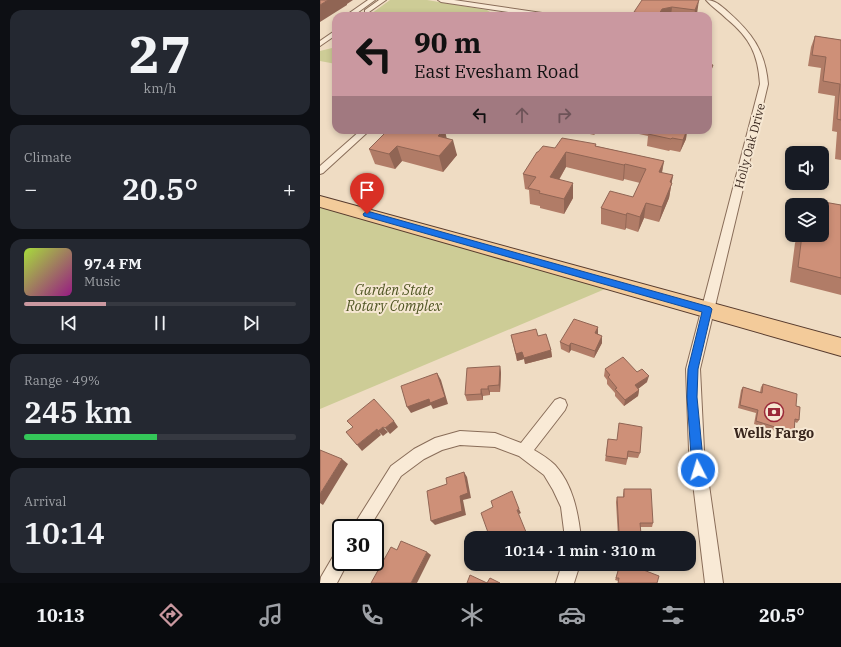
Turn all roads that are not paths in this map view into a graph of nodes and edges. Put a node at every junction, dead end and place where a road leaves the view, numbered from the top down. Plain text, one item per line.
1 (372, 0) edge
2 (383, 0) edge
3 (441, 0) edge
4 (709, 0) edge
5 (500, 8) junction
6 (354, 12) edge
7 (365, 12) edge
8 (496, 12) edge
9 (524, 12) edge
10 (332, 26) edge
11 (320, 34) edge
12 (332, 35) edge
13 (320, 44) edge
14 (362, 134) edge
15 (320, 171) edge
16 (320, 201) edge
17 (707, 309) junction
18 (841, 347) edge
19 (560, 405) dead end
20 (524, 451) junction
21 (366, 519) edge
22 (572, 531) edge
23 (334, 571) edge
24 (569, 571) edge
25 (327, 583) edge
26 (565, 583) edge
27 (714, 583) edge

1 - 6 street
2 - 7 street
3 - 5 street
4 - 17 street, Holly Oak Drive
5 - 8 street
5 - 9 street
10 - 11 street
12 - 13 street
14 - 15 street
16 - 17 main road
17 - 18 main road
17 - 27 street, Holly Oak Drive
19 - 20 street
20 - 21 street
20 - 22 street
23 - 25 street
24 - 26 street

